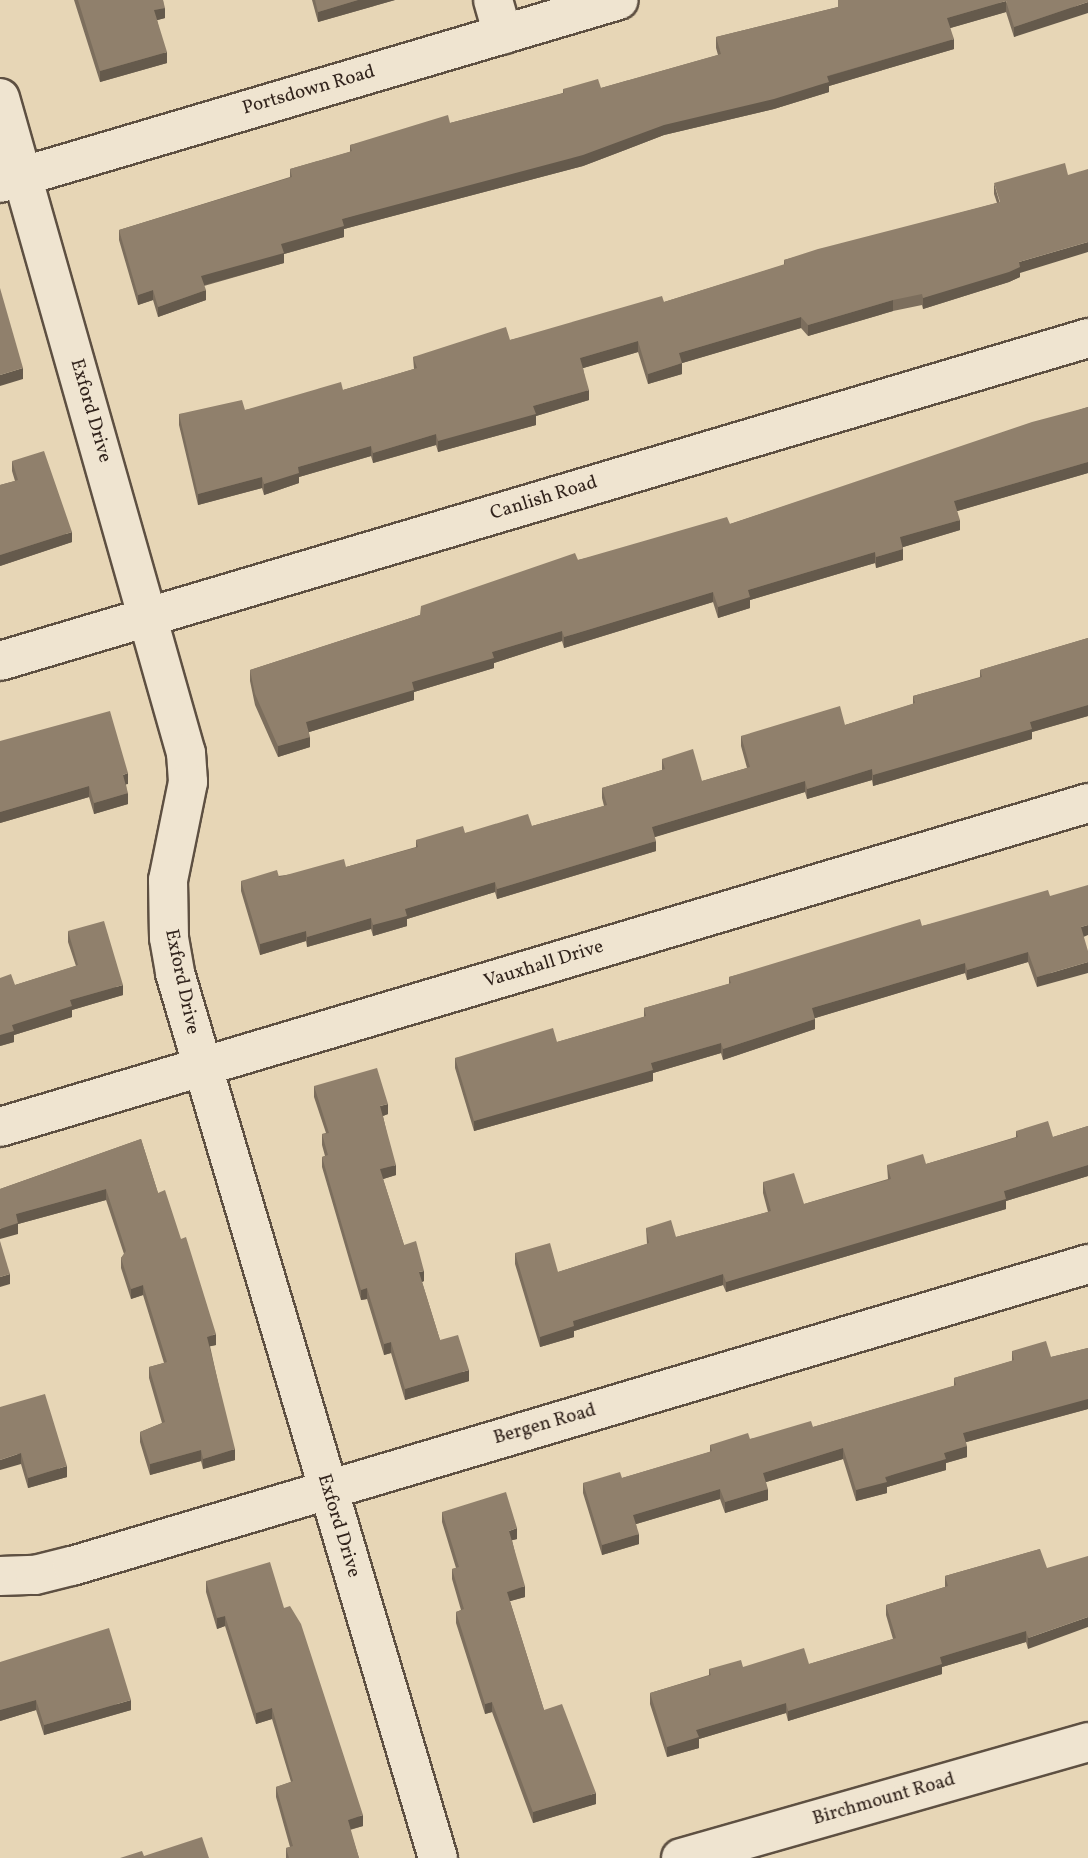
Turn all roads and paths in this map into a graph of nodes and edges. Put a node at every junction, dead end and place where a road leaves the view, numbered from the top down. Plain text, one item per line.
1 (619, 0) edge
2 (498, 17) edge
3 (0, 97) edge
4 (11, 179) edge
5 (1088, 338) edge
6 (149, 617) junction
7 (0, 661) edge
8 (1088, 803) edge
9 (202, 1067) junction
10 (0, 1127) edge
11 (1088, 1265) edge
12 (327, 1489) junction
13 (0, 1576) edge
14 (1088, 1742) edge
15 (438, 1858) edge
16 (681, 1858) edge

1 - 2 street, Portsdown Road
2 - 4 street, Portsdown Road
3 - 4 street, Exford Drive
4 - 6 street, Exford Drive
5 - 6 street, Canlish Road
6 - 7 street, Canlish Road
6 - 9 street, Exford Drive
8 - 9 street, Vauxhall Drive
9 - 10 street, Vauxhall Drive
9 - 12 street, Exford Drive
11 - 12 street, Bergen Road
12 - 13 street, Bergen Road
12 - 15 street, Exford Drive
14 - 16 street, Birchmount Road

